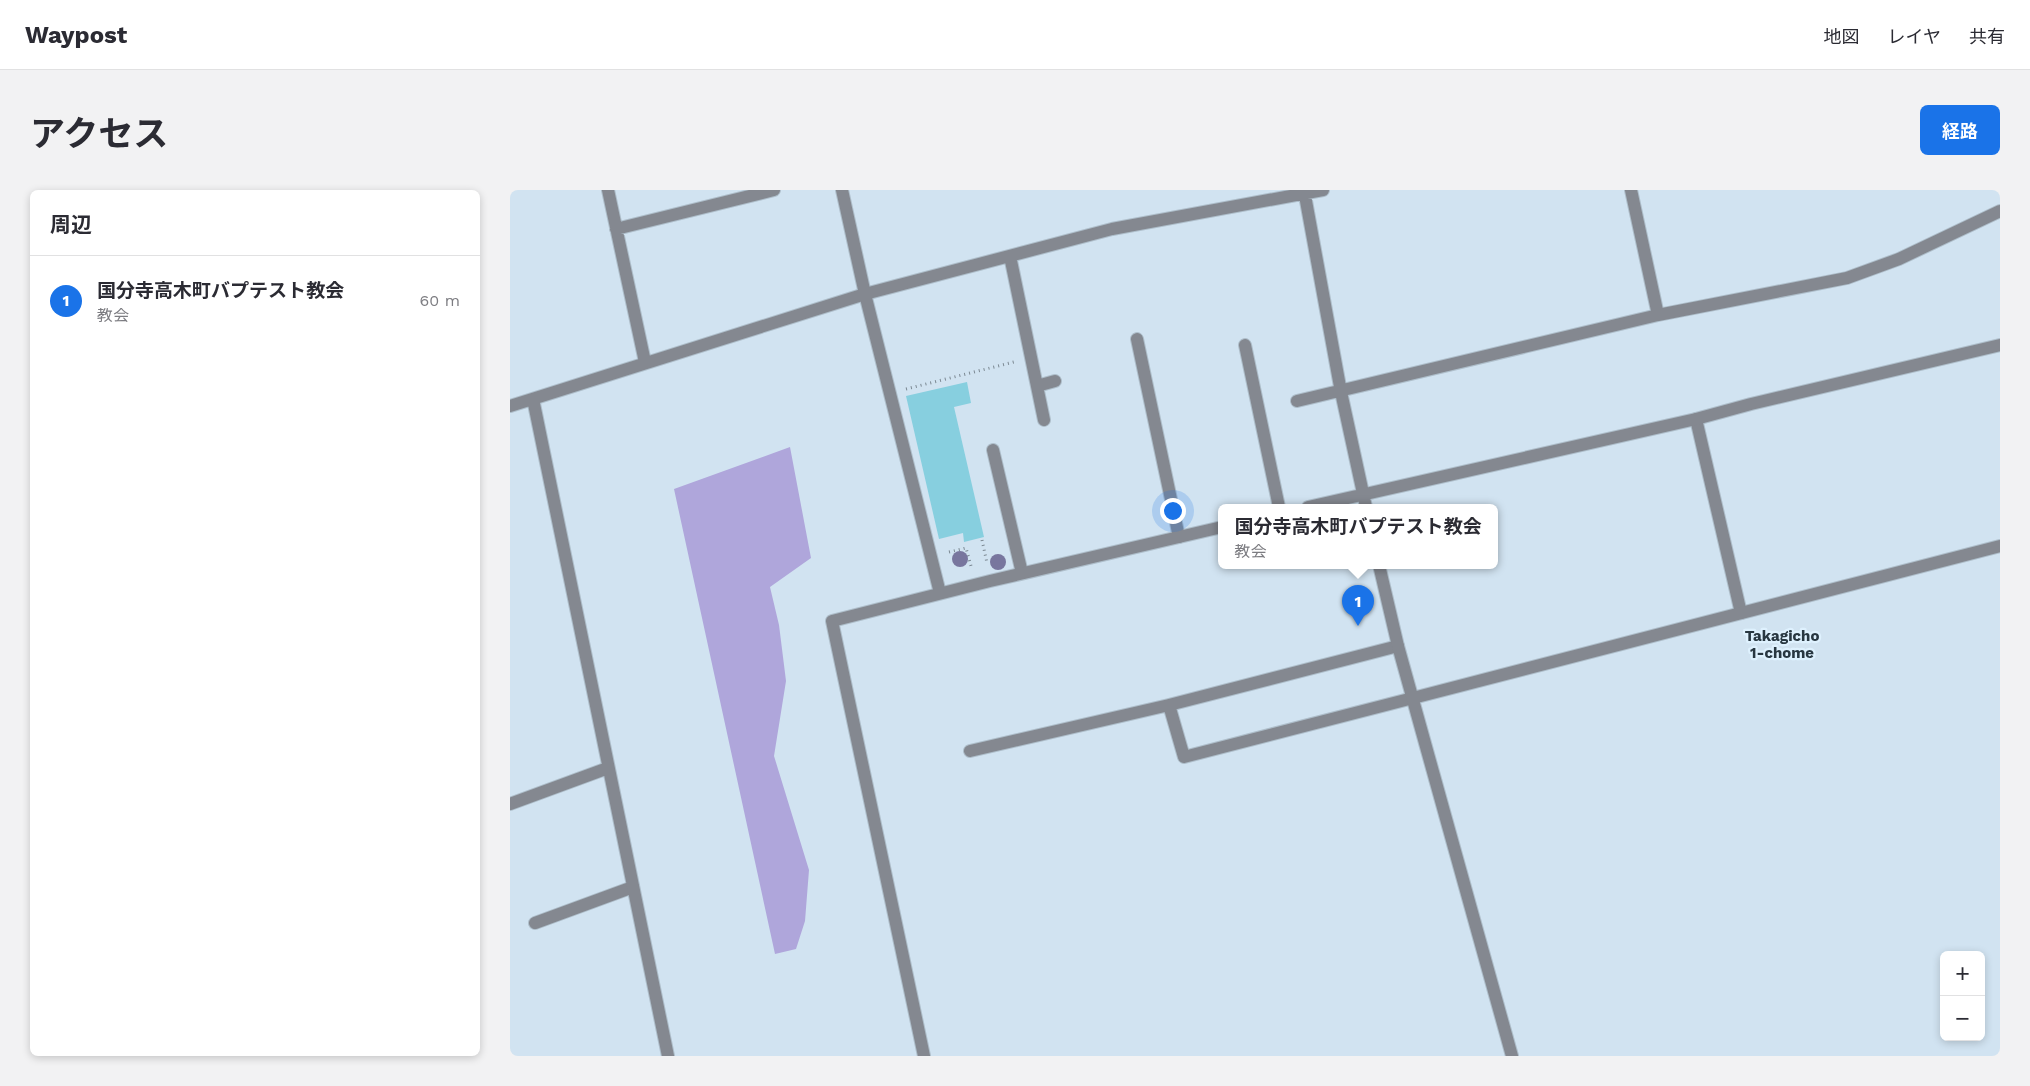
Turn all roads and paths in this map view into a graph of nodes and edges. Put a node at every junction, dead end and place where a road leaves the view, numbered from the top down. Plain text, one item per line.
1 (608, 190) edge
2 (774, 190) edge
3 (842, 190) edge
4 (1323, 190) edge
5 (1631, 190) edge
6 (1304, 192) edge
7 (2000, 211) edge
8 (616, 229) junction
9 (1010, 256) junction
10 (865, 294) junction
11 (1658, 315) junction
12 (1137, 340) dead end
13 (2000, 345) edge
14 (1245, 346) dead end
15 (1031, 358) junction
16 (645, 362) junction
17 (1055, 381) dead end
18 (1037, 386) junction
19 (1341, 392) junction
20 (890, 394) junction
21 (533, 399) junction
22 (1297, 401) dead end
23 (510, 406) edge
24 (1696, 419) junction
25 (1044, 420) dead end
26 (993, 450) dead end
27 (1364, 501) edge
28 (1278, 504) edge
29 (1336, 504) edge
30 (1218, 528) edge
31 (1179, 537) junction
32 (982, 540) dead end
33 (2000, 546) edge
34 (931, 556) junction
35 (976, 565) dead end
36 (1380, 569) edge
37 (1022, 574) junction
38 (990, 581) junction
39 (940, 593) junction
40 (1741, 613) junction
41 (1398, 646) junction
42 (1413, 698) junction
43 (1169, 705) junction
44 (970, 752) dead end
45 (608, 768) junction
46 (510, 804) edge
47 (633, 887) junction
48 (536, 923) dead end
49 (668, 1056) edge
50 (924, 1056) edge
51 (1512, 1056) edge

1 - 8 street
2 - 8 street
3 - 10 street
4 - 6 street
5 - 11 street
6 - 9 street
6 - 19 street
7 - 11 street
8 - 16 street
9 - 10 street
9 - 15 street
10 - 16 street
10 - 20 street
11 - 19 street
12 - 31 street
13 - 24 street
14 - 28 street
15 - 18 street
15 - 20 path
16 - 21 street
17 - 18 street
18 - 25 street
19 - 22 street
19 - 27 street
20 - 34 street
21 - 23 street
21 - 45 street
24 - 27 street
24 - 40 street
26 - 37 street
27 - 29 street
30 - 31 street
31 - 37 street
32 - 38 path
33 - 40 street
34 - 35 path
34 - 39 street
36 - 41 street
37 - 38 street
38 - 39 street
39 - 50 street
40 - 42 street
41 - 42 street
41 - 43 street
42 - 43 street
42 - 51 street
43 - 44 street
45 - 46 street
45 - 47 street
47 - 48 street
47 - 49 street

